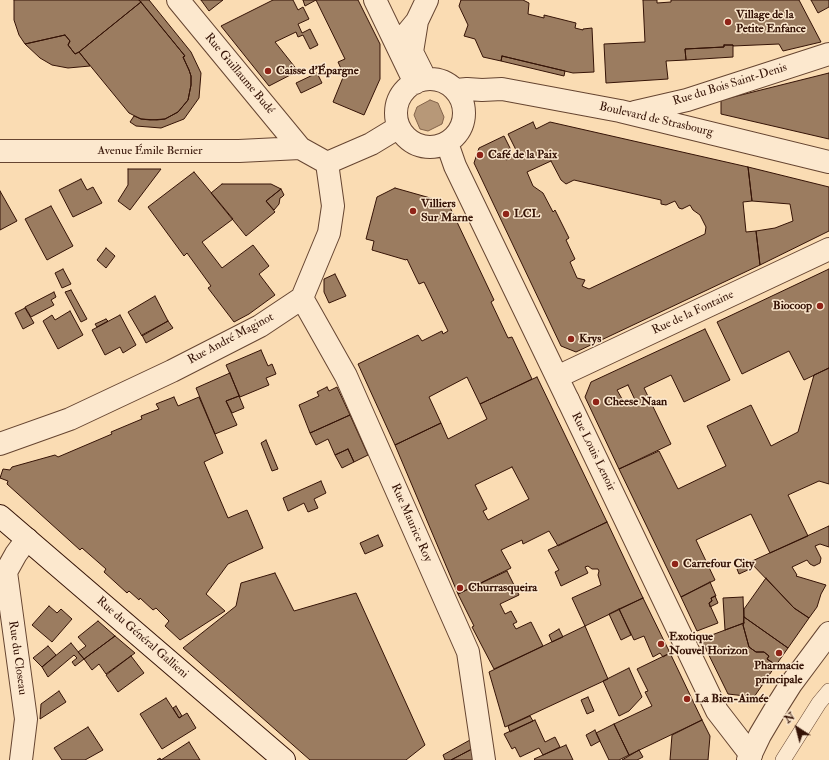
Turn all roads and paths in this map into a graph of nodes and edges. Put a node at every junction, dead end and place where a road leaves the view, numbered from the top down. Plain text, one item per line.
1 (178, 0) edge
2 (375, 0) edge
3 (427, 0) edge
4 (417, 20) junction
5 (398, 50) junction
6 (829, 54) edge
7 (420, 81) junction
8 (460, 98) junction
9 (630, 113) junction
10 (399, 127) junction
11 (447, 143) junction
12 (300, 148) junction
13 (0, 151) edge
14 (829, 162) edge
15 (328, 163) junction
16 (829, 249) edge
17 (302, 298) junction
18 (557, 377) junction
19 (0, 444) edge
20 (0, 516) edge
21 (27, 539) junction
22 (829, 633) edge
23 (829, 691) edge
24 (749, 758) edge
25 (21, 760) edge
26 (284, 760) edge
27 (484, 760) edge
28 (783, 760) edge

1 - 12 street, Rue Guillaume Budé
2 - 5 street
3 - 4 street
4 - 5 street
4 - 7 street
5 - 7 street
6 - 9 street, Rue du Bois Saint-Denis
7 - 8 street
7 - 10 street
8 - 9 street, Boulevard de Strasbourg
8 - 11 street
9 - 14 street, Boulevard de Strasbourg
10 - 11 street
10 - 15 street
11 - 18 street, Rue Louis Lenoir
12 - 13 street, Avenue Émile Bernier
12 - 15 street
15 - 17 street
16 - 18 street, Rue de la Fontaine
17 - 19 street, Rue André Maginot
17 - 27 street, Rue Maurice Roy
18 - 24 street, Rue Louis Lenoir
20 - 21 street, Rue du Général Gallieni
21 - 25 street, Rue du Closeau
21 - 26 street, Rue du Général Gallieni
22 - 24 street
23 - 28 lane

